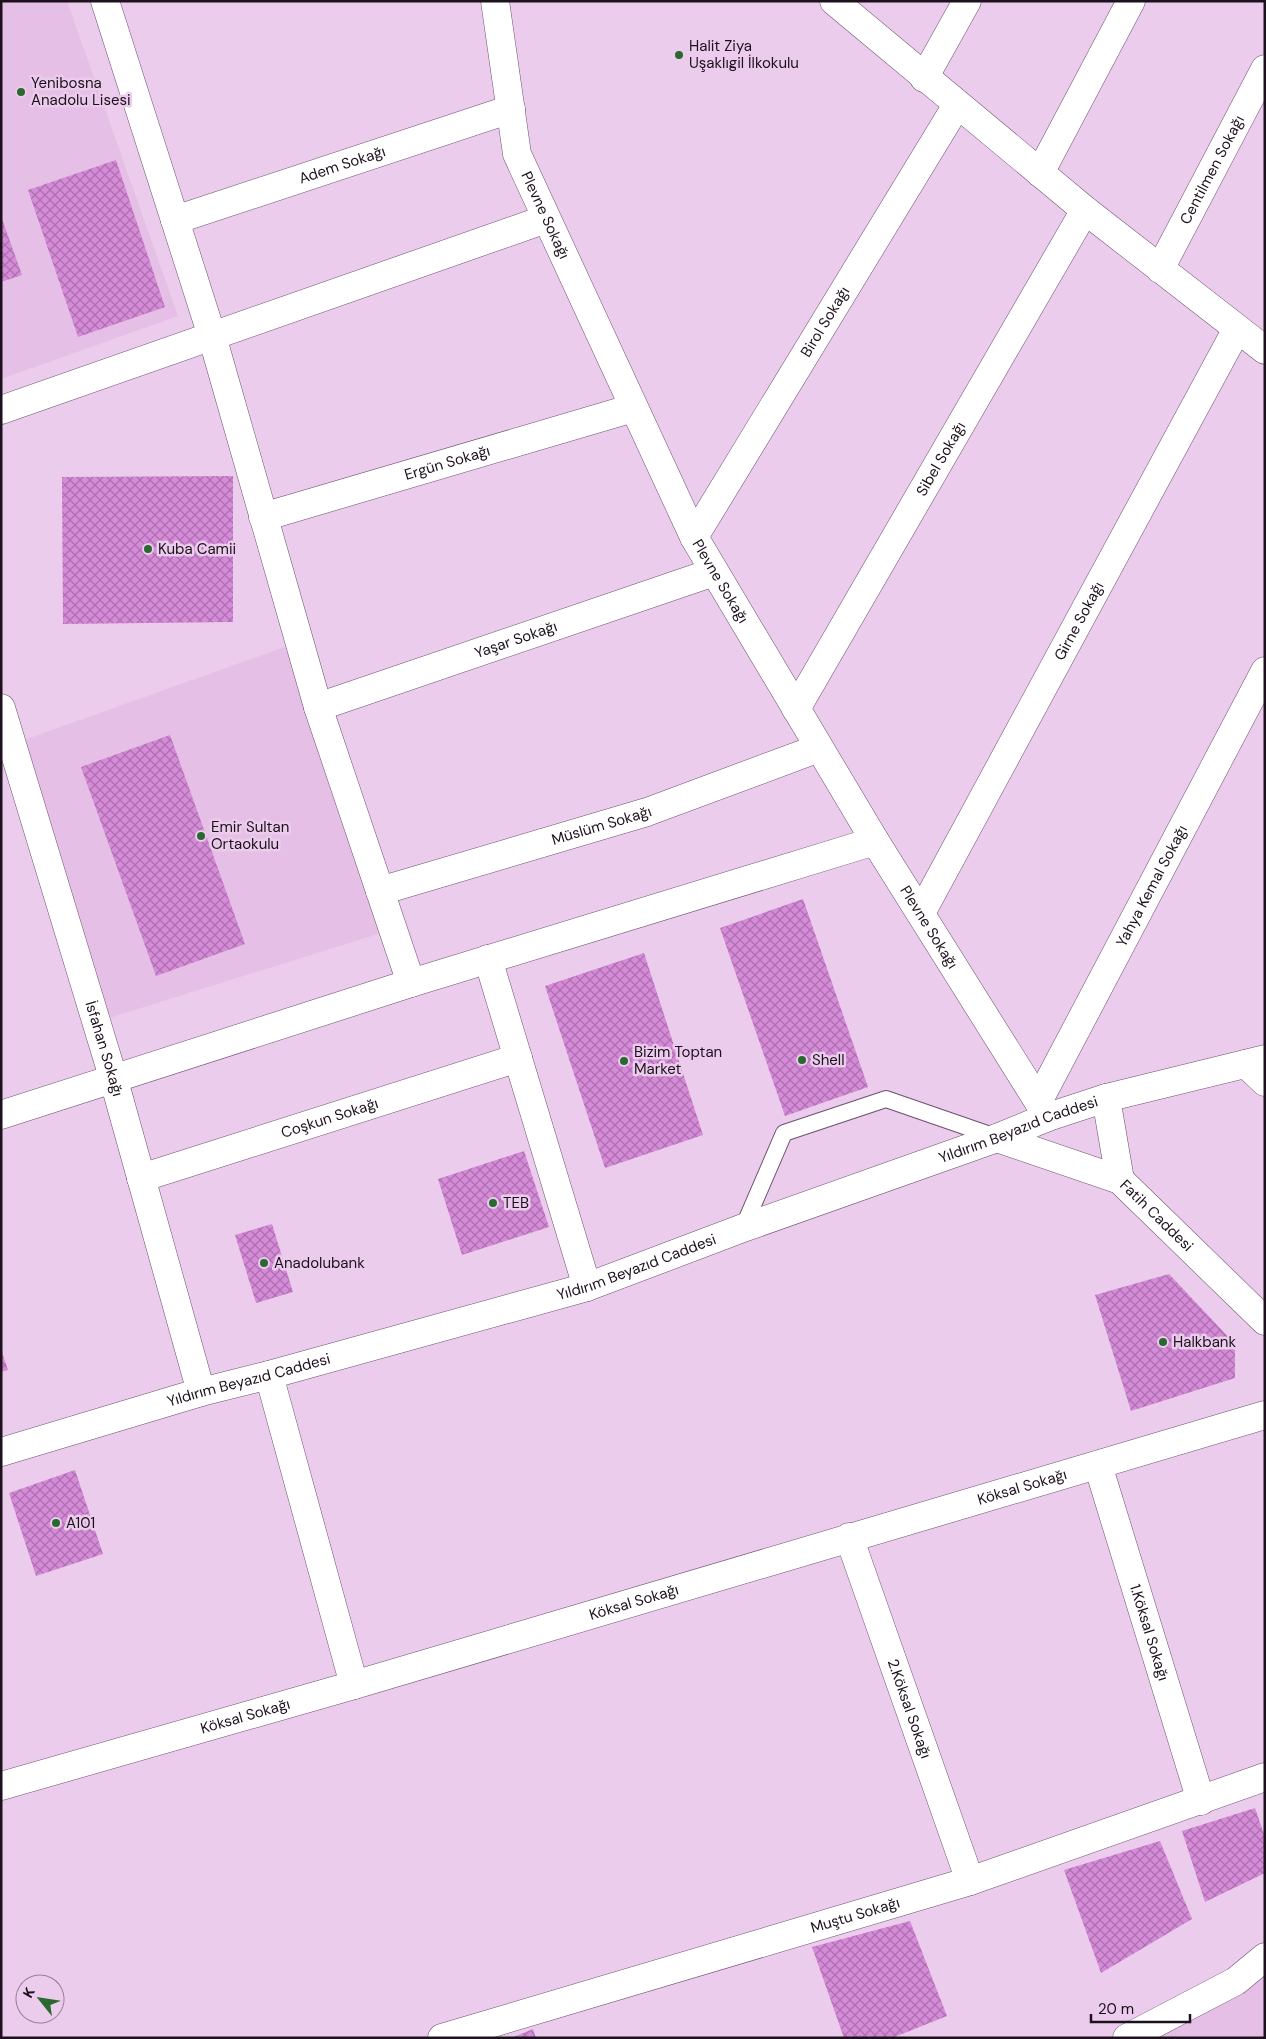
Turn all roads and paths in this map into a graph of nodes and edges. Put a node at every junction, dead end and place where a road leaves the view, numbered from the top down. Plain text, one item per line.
1 (105, 1) edge
2 (495, 1) edge
3 (834, 1) edge
4 (967, 1) edge
5 (1131, 1) edge
6 (1265, 69) edge
7 (924, 78) junction
8 (957, 105) junction
9 (511, 109) junction
10 (1040, 173) junction
11 (1085, 210) junction
12 (546, 219) junction
13 (175, 220) junction
14 (1160, 269) junction
15 (1237, 329) junction
16 (212, 336) junction
17 (1265, 350) edge
18 (633, 408) junction
19 (1, 410) edge
20 (263, 517) junction
21 (694, 537) junction
22 (714, 572) junction
23 (1265, 671) edge
24 (318, 706) junction
25 (1, 708) edge
26 (796, 709) junction
27 (819, 748) junction
28 (875, 841) junction
29 (380, 891) junction
30 (920, 913) junction
31 (488, 959) junction
32 (411, 983) junction
33 (518, 1058) junction
34 (1258, 1068) edge
35 (113, 1077) junction
36 (1106, 1098) junction
37 (1044, 1108) junction
38 (1, 1115) edge
39 (997, 1138) junction
40 (141, 1178) junction
41 (1120, 1180) junction
42 (743, 1228) junction
43 (587, 1287) junction
44 (1265, 1321) edge
45 (269, 1375) junction
46 (201, 1392) junction
47 (1265, 1415) edge
48 (1, 1452) edge
49 (1098, 1465) junction
50 (849, 1537) junction
51 (354, 1684) junction
52 (1265, 1778) edge
53 (1, 1786) edge
54 (1201, 1801) junction
55 (970, 1881) junction
56 (1265, 1957) edge
57 (442, 2038) edge
58 (1126, 2038) edge

1 - 13 street
2 - 9 street, Plevne Sokağı
3 - 7 street
4 - 7 street
5 - 10 street
6 - 14 street, Centilmen Sokağı
7 - 8 street
8 - 10 street
8 - 21 street, Birol Sokağı
9 - 12 street, Plevne Sokağı
9 - 13 street, Adem Sokağı
10 - 11 street
11 - 14 street
11 - 26 street, Sibel Sokağı
12 - 16 street
12 - 18 street, Plevne Sokağı
13 - 16 street
14 - 15 street
15 - 17 street
15 - 30 street, Girne Sokağı
16 - 19 street
16 - 20 street
18 - 20 street, Ergün Sokağı
18 - 21 street, Plevne Sokağı
20 - 24 street
21 - 22 street, Plevne Sokağı
22 - 24 street, Yaşar Sokağı
22 - 26 street, Plevne Sokağı
23 - 37 street, Yahya Kemal Sokağı
24 - 29 street
25 - 35 street, İsfahan Sokağı
26 - 27 street, Plevne Sokağı
27 - 28 street, Plevne Sokağı
27 - 29 street, Müslüm Sokağı
28 - 30 street, Plevne Sokağı
28 - 31 street
29 - 32 street
30 - 37 street, Plevne Sokağı
31 - 32 street
31 - 33 street
32 - 35 street
33 - 40 street, Coşkun Sokağı
33 - 43 street
34 - 36 street, Yıldırım Beyazıd Caddesi
35 - 38 street
35 - 40 street, İsfahan Sokağı
36 - 37 street, Yıldırım Beyazıd Caddesi
36 - 41 street
37 - 39 street, Yıldırım Beyazıd Caddesi
39 - 41 street, Fatih Caddesi
39 - 42 street, Yıldırım Beyazıd Caddesi
39 - 42 lane
40 - 46 street, İsfahan Sokağı
41 - 44 street, Fatih Caddesi
42 - 43 street, Yıldırım Beyazıd Caddesi
43 - 45 street, Yıldırım Beyazıd Caddesi
45 - 46 street, Yıldırım Beyazıd Caddesi
45 - 51 street
46 - 48 street, Yıldırım Beyazıd Caddesi
47 - 49 street, Köksal Sokağı
49 - 50 street, Köksal Sokağı
49 - 54 street, 1.Köksal Sokağı
50 - 51 street, Köksal Sokağı
50 - 55 street, 2.Köksal Sokağı
51 - 53 street, Köksal Sokağı
52 - 54 street, Muştu Sokağı
54 - 55 street, Muştu Sokağı
55 - 57 street, Muştu Sokağı
56 - 58 street

